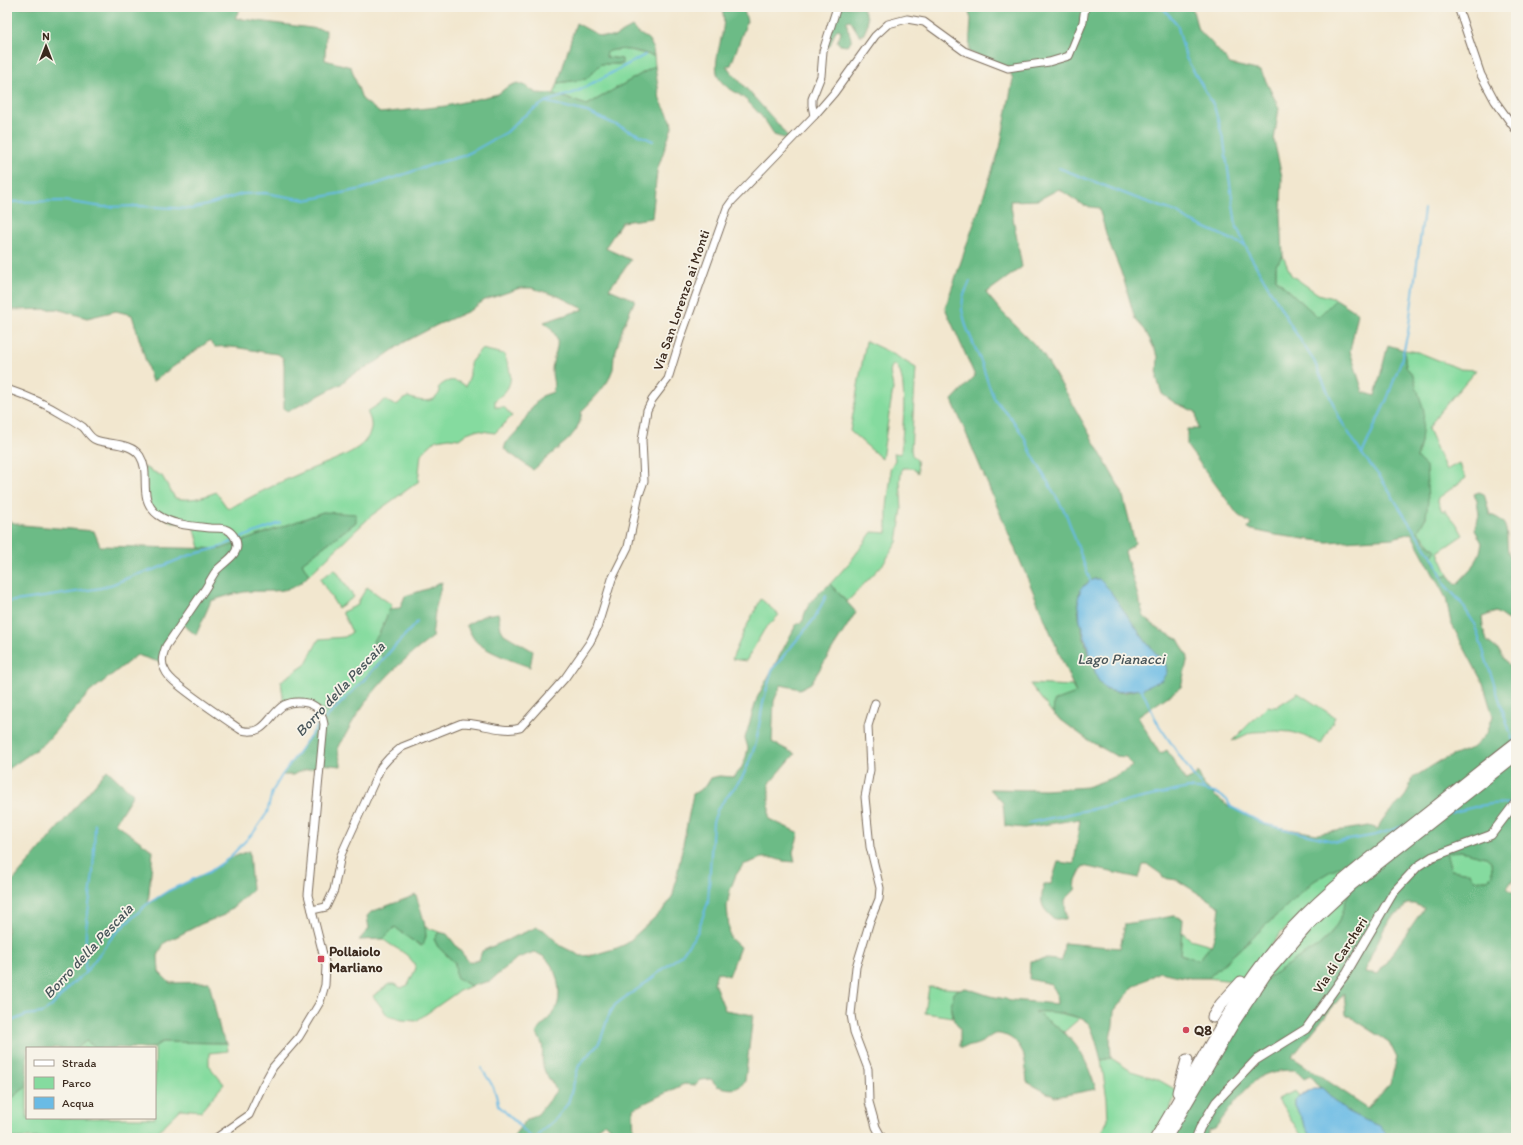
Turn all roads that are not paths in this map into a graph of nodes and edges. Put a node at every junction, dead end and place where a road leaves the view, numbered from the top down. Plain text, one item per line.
1 (837, 7) edge
2 (1085, 7) edge
3 (1458, 7) edge
4 (814, 116) junction
5 (1516, 130) edge
6 (7, 389) edge
7 (875, 703) dead end
8 (1516, 743) edge
9 (1516, 755) edge
10 (1516, 802) edge
11 (312, 910) junction
12 (1300, 920) junction
13 (1213, 1017) dead end
14 (1187, 1060) dead end
15 (1170, 1114) junction
16 (216, 1138) edge
17 (882, 1138) edge
18 (1156, 1138) edge
19 (1166, 1138) edge
20 (1196, 1138) edge

1 - 4 street
2 - 4 street, Via San Lorenzo ai Monti
3 - 5 street
4 - 11 street, Via San Lorenzo ai Monti
6 - 11 street
7 - 17 street
8 - 12 highway
9 - 19 highway
10 - 20 street, Via di Carcheri
11 - 16 street
12 - 13 highway
12 - 15 highway
14 - 15 highway
15 - 18 highway

